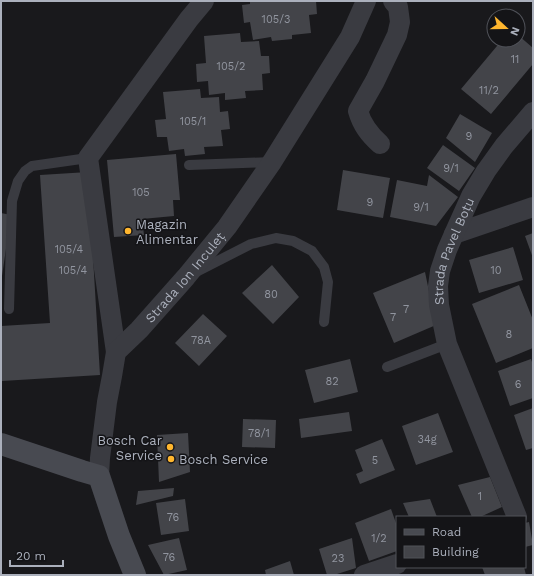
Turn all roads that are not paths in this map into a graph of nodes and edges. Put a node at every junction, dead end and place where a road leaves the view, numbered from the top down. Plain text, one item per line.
1 (204, 1) edge
2 (366, 1) edge
3 (393, 1) edge
4 (533, 112) edge
5 (380, 144) dead end
6 (88, 158) junction
7 (272, 162) junction
8 (189, 164) dead end
9 (533, 207) edge
10 (454, 234) junction
11 (186, 277) junction
12 (9, 309) dead end
13 (324, 322) dead end
14 (447, 344) junction
15 (116, 352) junction
16 (387, 367) dead end
17 (1, 444) edge
18 (99, 476) junction
19 (517, 516) edge
20 (396, 564) edge
21 (135, 575) edge
22 (364, 575) edge

1 - 6 street
2 - 7 street, Strada Ion Inculeț
3 - 5 street
4 - 10 street, Strada Pavel Boțu
6 - 12 lane
6 - 15 street
7 - 8 lane
7 - 11 street, Strada Ion Inculeț
9 - 10 street
10 - 14 street, Strada Pavel Boțu
11 - 13 lane
11 - 15 street, Strada Ion Inculeț
14 - 16 lane
14 - 19 street, Strada Pavel Boțu
15 - 18 street
17 - 18 main road
18 - 21 main road
20 - 22 street

